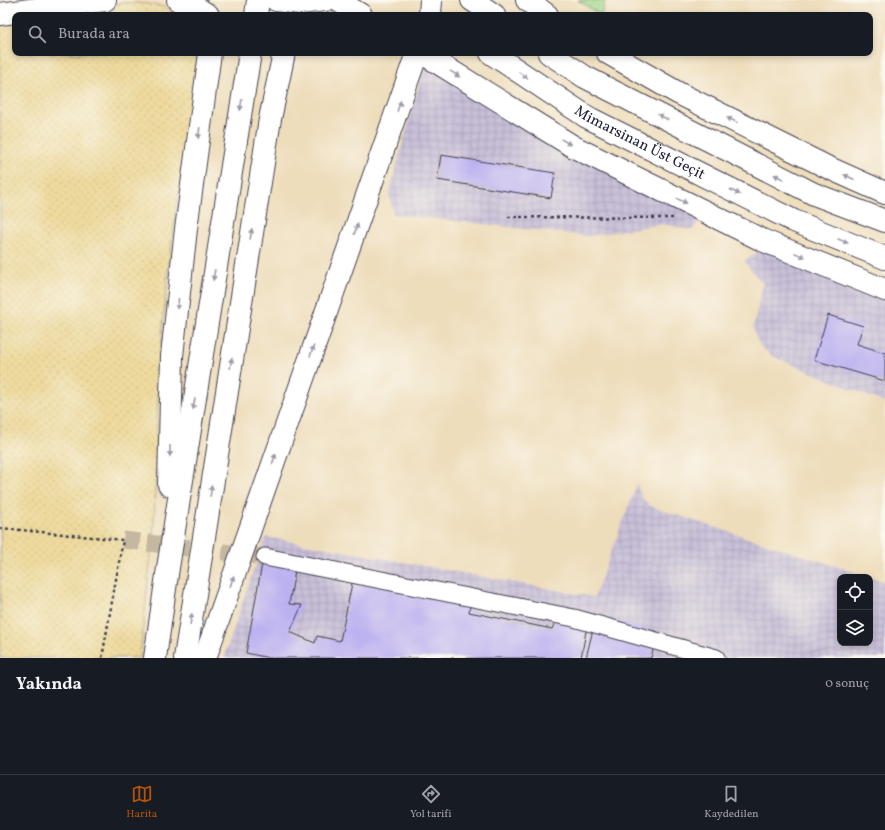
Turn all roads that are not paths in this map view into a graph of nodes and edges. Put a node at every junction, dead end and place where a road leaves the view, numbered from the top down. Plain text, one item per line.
1 (5, 0) edge
2 (105, 0) edge
3 (178, 0) edge
4 (216, 0) edge
5 (258, 0) edge
6 (276, 0) edge
7 (325, 0) edge
8 (337, 0) edge
9 (420, 0) edge
10 (431, 0) edge
11 (472, 0) edge
12 (527, 0) edge
13 (537, 0) edge
14 (0, 2) edge
15 (298, 9) edge
16 (12, 12) edge
17 (15, 12) edge
18 (204, 12) edge
19 (215, 12) edge
20 (256, 12) edge
21 (356, 12) edge
22 (430, 12) edge
23 (434, 12) edge
24 (490, 12) edge
25 (543, 12) edge
26 (548, 12) edge
27 (0, 14) edge
28 (210, 56) edge
29 (239, 56) edge
30 (250, 56) edge
31 (283, 56) edge
32 (416, 56) edge
33 (427, 56) edge
34 (495, 56) edge
35 (554, 56) edge
36 (613, 56) edge
37 (246, 78) junction
38 (885, 193) edge
39 (885, 221) edge
40 (885, 258) edge
41 (885, 290) edge
42 (265, 556) tunnel mouth
43 (168, 568) junction
44 (155, 658) edge
45 (185, 658) edge
46 (205, 658) edge
47 (716, 658) edge

1 - 14 highway
2 - 17 highway
3 - 18 highway
4 - 19 highway
5 - 20 highway
6 - 15 highway
7 - 15 highway
8 - 21 highway
9 - 23 highway
10 - 22 highway, bridge
11 - 24 highway
12 - 25 highway
13 - 26 highway
16 - 27 highway
28 -> 43 highway
29 - 37 highway
30 - 37 highway
45 -> 31 highway
46 -> 32 highway
33 -> 41 highway
34 -> 40 highway, Mimarsinan Üst Geçit
39 -> 35 highway, Mimarsinan Üst Geçit
38 -> 36 highway
37 -> 43 highway
42 - 47 street
43 - 44 highway

